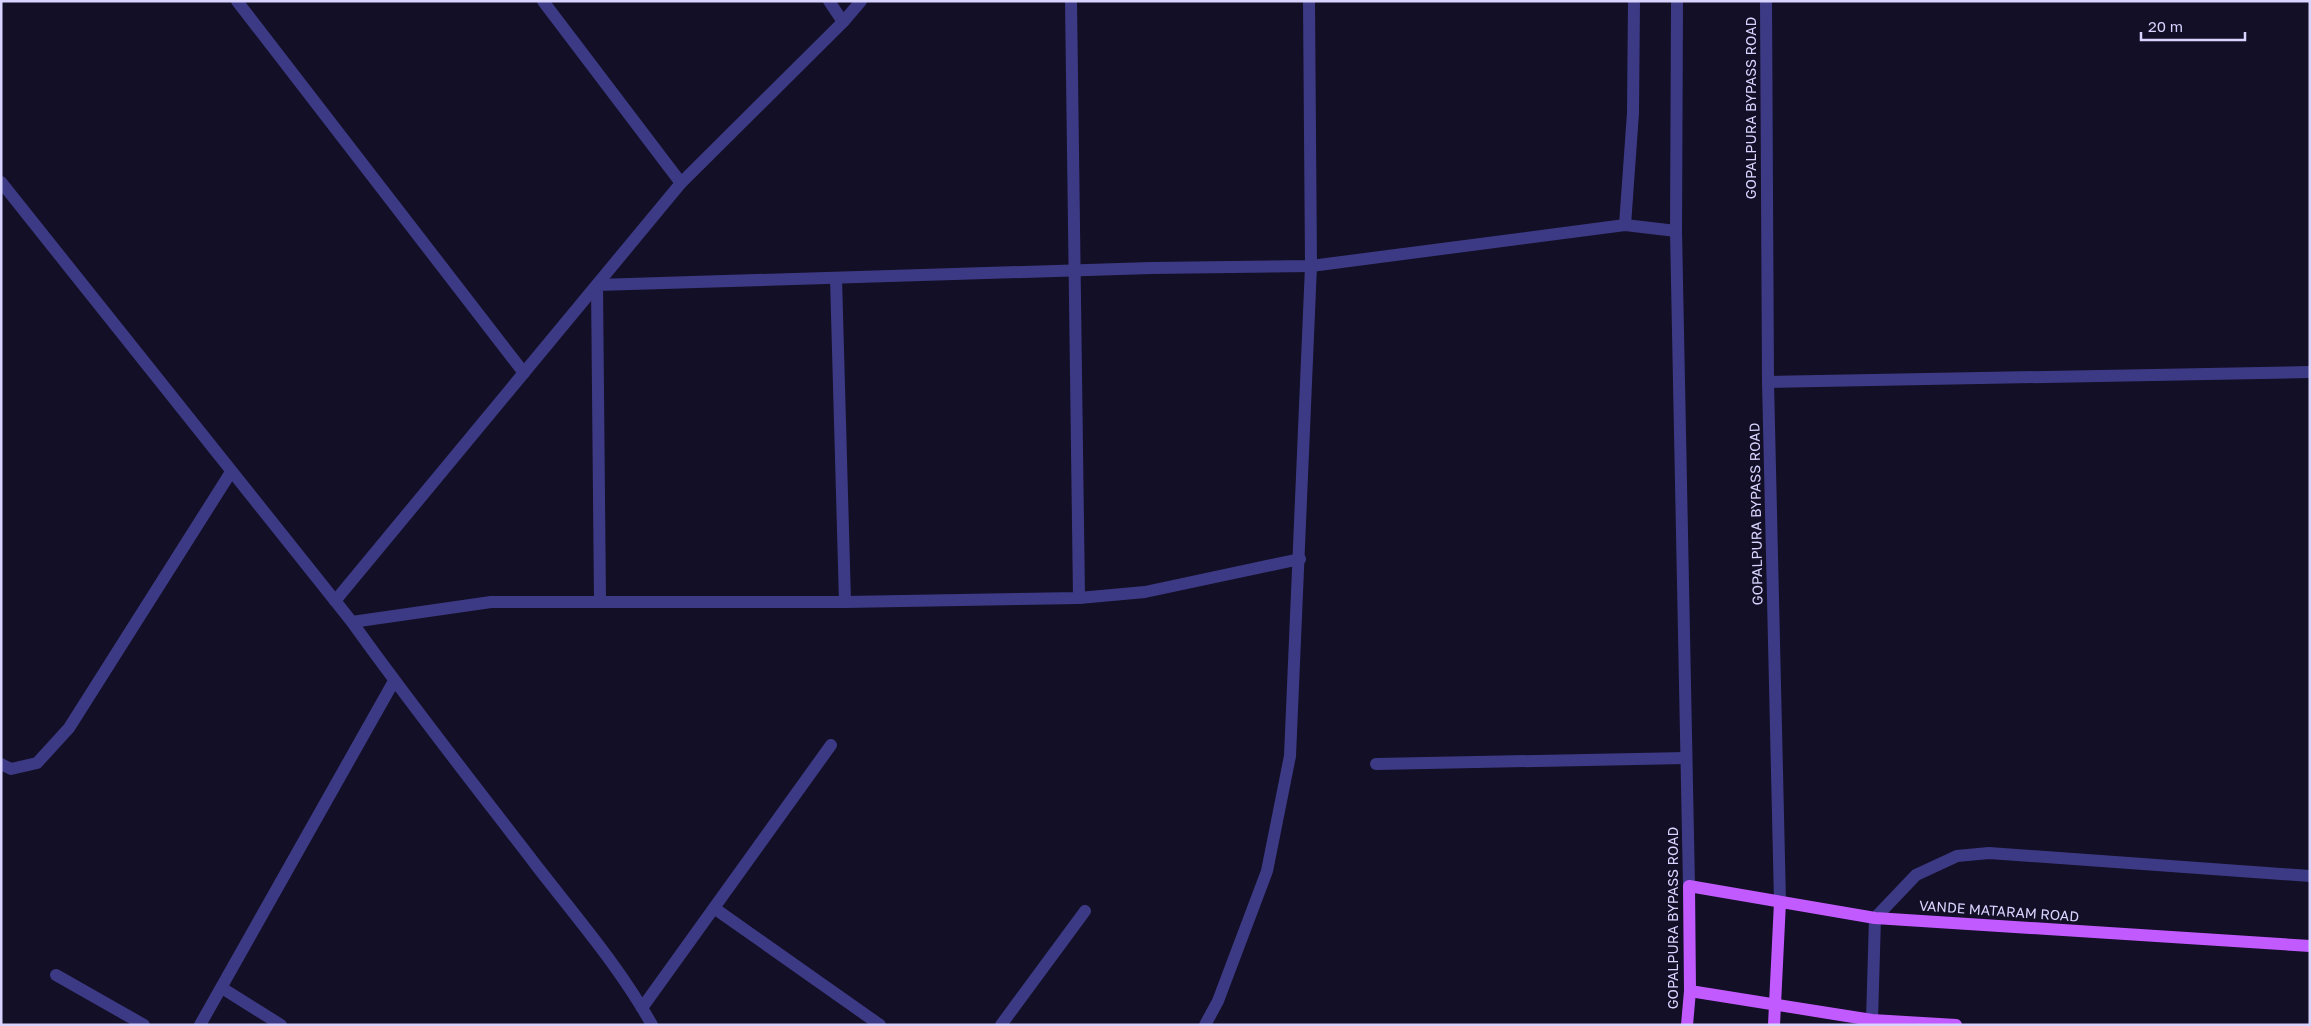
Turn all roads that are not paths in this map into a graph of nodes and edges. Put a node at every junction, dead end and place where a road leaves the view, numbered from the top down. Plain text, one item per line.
1 (237, 1) edge
2 (543, 1) edge
3 (829, 1) edge
4 (861, 1) edge
5 (1071, 1) edge
6 (1308, 1) edge
7 (1634, 1) edge
8 (1677, 1) edge
9 (1766, 1) edge
10 (843, 22) junction
11 (1, 182) edge
12 (681, 183) junction
13 (1625, 225) junction
14 (1676, 232) junction
15 (1311, 266) junction
16 (1076, 270) junction
17 (836, 278) junction
18 (597, 285) junction
19 (2310, 372) edge
20 (524, 373) junction
21 (1768, 382) junction
22 (231, 472) junction
23 (1300, 559) junction
24 (1079, 598) junction
25 (335, 601) junction
26 (600, 602) junction
27 (846, 602) junction
28 (352, 622) junction
29 (394, 681) junction
30 (831, 745) dead end
31 (1686, 758) junction
32 (1, 764) edge
33 (1376, 764) dead end
34 (2310, 876) edge
35 (1689, 886) junction
36 (1780, 902) junction
37 (714, 908) junction
38 (1085, 911) dead end
39 (1875, 918) junction
40 (2310, 946) edge
41 (56, 975) dead end
42 (222, 988) junction
43 (1690, 991) junction
44 (1776, 1006) junction
45 (642, 1008) junction
46 (1874, 1022) edge
47 (144, 1025) edge
48 (200, 1025) edge
49 (281, 1025) edge
50 (652, 1025) edge
51 (880, 1025) edge
52 (1001, 1025) edge
53 (1205, 1025) edge
54 (1687, 1025) edge
55 (1774, 1025) edge
56 (1956, 1025) edge

1 - 20 street
2 - 12 street
3 - 10 street
4 - 10 street
5 - 16 street
6 - 15 street
7 - 13 street
8 - 14 street, GOPALPURA BYPASS ROAD
9 - 21 street, GOPALPURA BYPASS ROAD
10 - 12 street
11 - 22 street
12 - 18 street
13 - 14 street
13 - 15 street
14 - 31 street, GOPALPURA BYPASS ROAD
15 - 16 street
15 - 23 street
16 - 17 street
16 - 24 street
17 - 18 street
17 - 27 street
18 - 20 street
18 - 26 street
19 - 21 street
20 - 25 street
21 - 36 street, GOPALPURA BYPASS ROAD
22 - 25 street
22 - 32 street
23 - 24 street
23 - 53 street
24 - 27 street
25 - 28 street
26 - 27 street
26 - 28 street
28 - 29 street
29 - 42 street
29 - 45 street
30 - 37 street
31 - 33 street
31 - 35 street, GOPALPURA BYPASS ROAD
34 - 39 street
35 - 36 main road, VANDE MATARAM ROAD
35 - 43 main road, GOPALPURA BYPASS ROAD
36 - 39 main road, VANDE MATARAM ROAD
36 - 44 main road, GOPALPURA BYPASS ROAD
37 - 45 street
37 - 51 street
38 - 52 street
39 - 40 main road, VANDE MATARAM ROAD
39 - 46 street
41 - 47 street
42 - 48 street
42 - 49 street
43 - 44 main road
43 - 54 main road, GOPALPURA BYPASS ROAD
44 - 46 main road
44 - 55 main road, GOPALPURA BYPASS ROAD
45 - 50 street
46 - 56 main road

